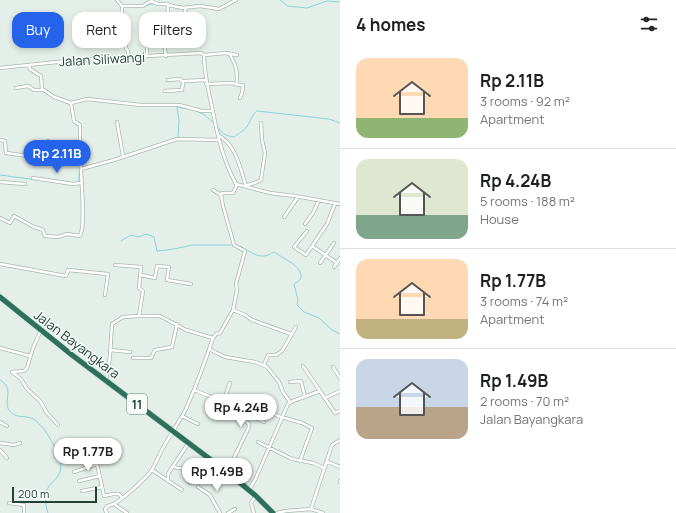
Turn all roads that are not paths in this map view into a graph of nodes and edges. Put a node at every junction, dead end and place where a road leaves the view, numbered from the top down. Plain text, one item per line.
1 (117, 0) edge
2 (236, 0) edge
3 (152, 1) edge
4 (168, 5) junction
5 (122, 6) junction
6 (186, 8) junction
7 (121, 12) edge
8 (185, 12) edge
9 (126, 48) edge
10 (146, 49) dead end
11 (229, 53) junction
12 (204, 55) junction
13 (237, 55) dead end
14 (148, 56) junction
15 (166, 56) junction
16 (129, 57) junction
17 (29, 65) junction
18 (0, 68) edge
19 (168, 80) dead end
20 (183, 82) junction
21 (206, 82) junction
22 (237, 84) junction
23 (16, 88) dead end
24 (42, 89) junction
25 (165, 91) dead end
26 (240, 98) dead end
27 (71, 103) junction
28 (212, 111) junction
29 (116, 122) dead end
30 (261, 123) dead end
31 (217, 134) junction
32 (0, 140) edge
33 (219, 140) junction
34 (48, 141) dead end
35 (123, 156) junction
36 (48, 159) junction
37 (80, 163) junction
38 (81, 169) junction
39 (33, 178) dead end
40 (0, 182) edge
41 (82, 183) junction
42 (25, 184) dead end
43 (237, 185) junction
44 (245, 186) junction
45 (213, 190) dead end
46 (221, 195) junction
47 (298, 197) junction
48 (319, 200) junction
49 (335, 204) junction
50 (340, 204) edge
51 (284, 217) dead end
52 (0, 218) edge
53 (305, 224) dead end
54 (307, 230) dead end
55 (334, 243) dead end
56 (312, 246) junction
57 (326, 255) junction
58 (340, 258) edge
59 (320, 263) dead end
60 (337, 263) junction
61 (0, 264) edge
62 (115, 265) dead end
63 (334, 267) dead end
64 (141, 276) junction
65 (191, 284) dead end
66 (105, 295) dead end
67 (0, 297) edge
68 (233, 310) junction
69 (139, 316) junction
70 (177, 324) junction
71 (296, 327) dead end
72 (41, 330) junction
73 (292, 334) junction
74 (213, 338) junction
75 (0, 348) edge
76 (210, 349) junction
77 (110, 350) junction
78 (130, 352) dead end
79 (30, 356) junction
80 (133, 358) dead end
81 (264, 365) junction
82 (302, 366) dead end
83 (333, 367) dead end
84 (340, 378) edge
85 (106, 380) junction
86 (290, 382) dead end
87 (230, 383) dead end
88 (194, 390) junction
89 (320, 391) junction
90 (340, 391) edge
91 (305, 397) junction
92 (324, 398) junction
93 (223, 402) junction
94 (290, 402) junction
95 (260, 406) dead end
96 (263, 409) dead end
97 (340, 411) edge
98 (245, 412) junction
99 (239, 415) dead end
100 (182, 416) junction
101 (281, 417) junction
102 (0, 422) edge
103 (264, 422) dead end
104 (198, 424) dead end
105 (58, 425) dead end
106 (7, 426) dead end
107 (173, 431) junction
108 (340, 440) edge
109 (189, 442) junction
110 (258, 442) dead end
111 (0, 443) edge
112 (20, 443) dead end
113 (269, 448) junction
114 (0, 450) edge
115 (7, 458) dead end
116 (300, 461) junction
117 (326, 461) junction
118 (173, 466) junction
119 (340, 467) edge
120 (324, 468) junction
121 (152, 470) junction
122 (74, 472) dead end
123 (227, 472) junction
124 (100, 476) junction
125 (168, 480) junction
126 (79, 481) dead end
127 (190, 483) dead end
128 (102, 487) junction
129 (198, 487) dead end
130 (182, 490) dead end
131 (249, 490) junction
132 (82, 491) dead end
133 (256, 496) junction
134 (122, 498) junction
135 (9, 503) dead end
136 (114, 504) junction
137 (235, 509) dead end
138 (311, 509) junction
139 (24, 513) edge
140 (107, 513) edge
141 (127, 513) edge
142 (220, 513) edge
143 (228, 513) edge
144 (254, 513) edge
145 (273, 513) edge
146 (277, 513) edge
147 (323, 513) edge

1 - 5 street
2 - 6 street
3 - 4 street
3 - 5 street
4 - 6 street
4 - 15 street
5 - 7 street
6 - 8 street
9 - 16 street
10 - 14 street
11 - 12 street, Jalan Siliwangi
11 - 13 street, Jalan Siliwangi
11 - 22 street
12 - 15 street, Jalan Siliwangi
12 - 21 street
14 - 15 street, Jalan Siliwangi
14 - 16 street, Jalan Siliwangi
16 - 17 street, Jalan Siliwangi
17 - 18 street, Jalan Siliwangi
17 - 24 street
19 - 20 street
20 - 21 street
20 - 25 street
21 - 22 street
21 - 28 street
22 - 26 street
23 - 24 street
24 - 27 street
27 - 28 street
27 - 37 street
28 - 31 street
29 - 35 street
30 - 44 street
31 - 33 street
31 - 44 street
32 - 36 street
33 - 35 street
33 - 43 street
34 - 36 street
35 - 38 street
36 - 37 street
37 - 38 street
38 - 41 street
39 - 41 street
40 - 42 street
41 - 52 street
43 - 44 street
43 - 46 street
44 - 47 street
45 - 46 street
46 - 68 street
47 - 48 street
47 - 51 street
48 - 49 street
48 - 53 street
49 - 50 street
49 - 56 street
54 - 56 street
55 - 57 street
56 - 57 street
57 - 59 street
57 - 60 street
58 - 60 street
60 - 63 street
61 - 66 street
62 - 64 street
64 - 65 street
64 - 69 street
67 - 72 highway, Jalan Bayangkara / 11
68 - 73 street
68 - 74 street
69 - 70 street
69 - 77 street
70 - 74 street
70 - 80 street
71 - 73 street
72 - 79 street
72 - 85 highway, Jalan Bayangkara / 11
73 - 81 street
74 - 76 street
75 - 79 street
76 - 81 street
76 - 88 street
77 - 78 street
77 - 85 street
79 - 105 street
81 - 94 street
82 - 89 street
83 - 84 street
85 - 107 highway, Jalan Bayangkara / 11
86 - 91 street
87 - 93 street
88 - 93 street
88 - 100 street
89 - 91 street
89 - 92 street
90 - 92 street
91 - 94 street
92 - 97 street
93 - 98 street
94 - 101 street
95 - 98 street
96 - 101 street
98 - 103 street
99 - 123 street
100 - 104 street
100 - 107 street
101 - 113 street
101 - 116 street
102 - 106 street
107 - 109 highway, Jalan Bayangkara / 11
107 - 121 street
108 - 117 street
109 - 118 street
109 - 123 highway, Jalan Bayangkara / 11
110 - 113 street
111 - 112 street
113 - 116 street
113 - 131 street
114 - 115 street
116 - 120 street
117 - 119 street
117 - 120 street
118 - 125 street
118 - 127 street
120 - 138 street
121 - 125 street
121 - 134 street
122 - 124 street
123 - 131 highway, Jalan Bayangkara / 11
124 - 126 street
124 - 128 street
125 - 130 street
128 - 132 street
128 - 134 street
129 - 142 street
131 - 133 highway, Jalan Bayangkara / 11
133 - 144 street
133 - 145 highway, Jalan Bayangkara / 11
134 - 136 street
135 - 139 street
136 - 140 street
136 - 141 street
137 - 143 street
138 - 146 street
138 - 147 street

